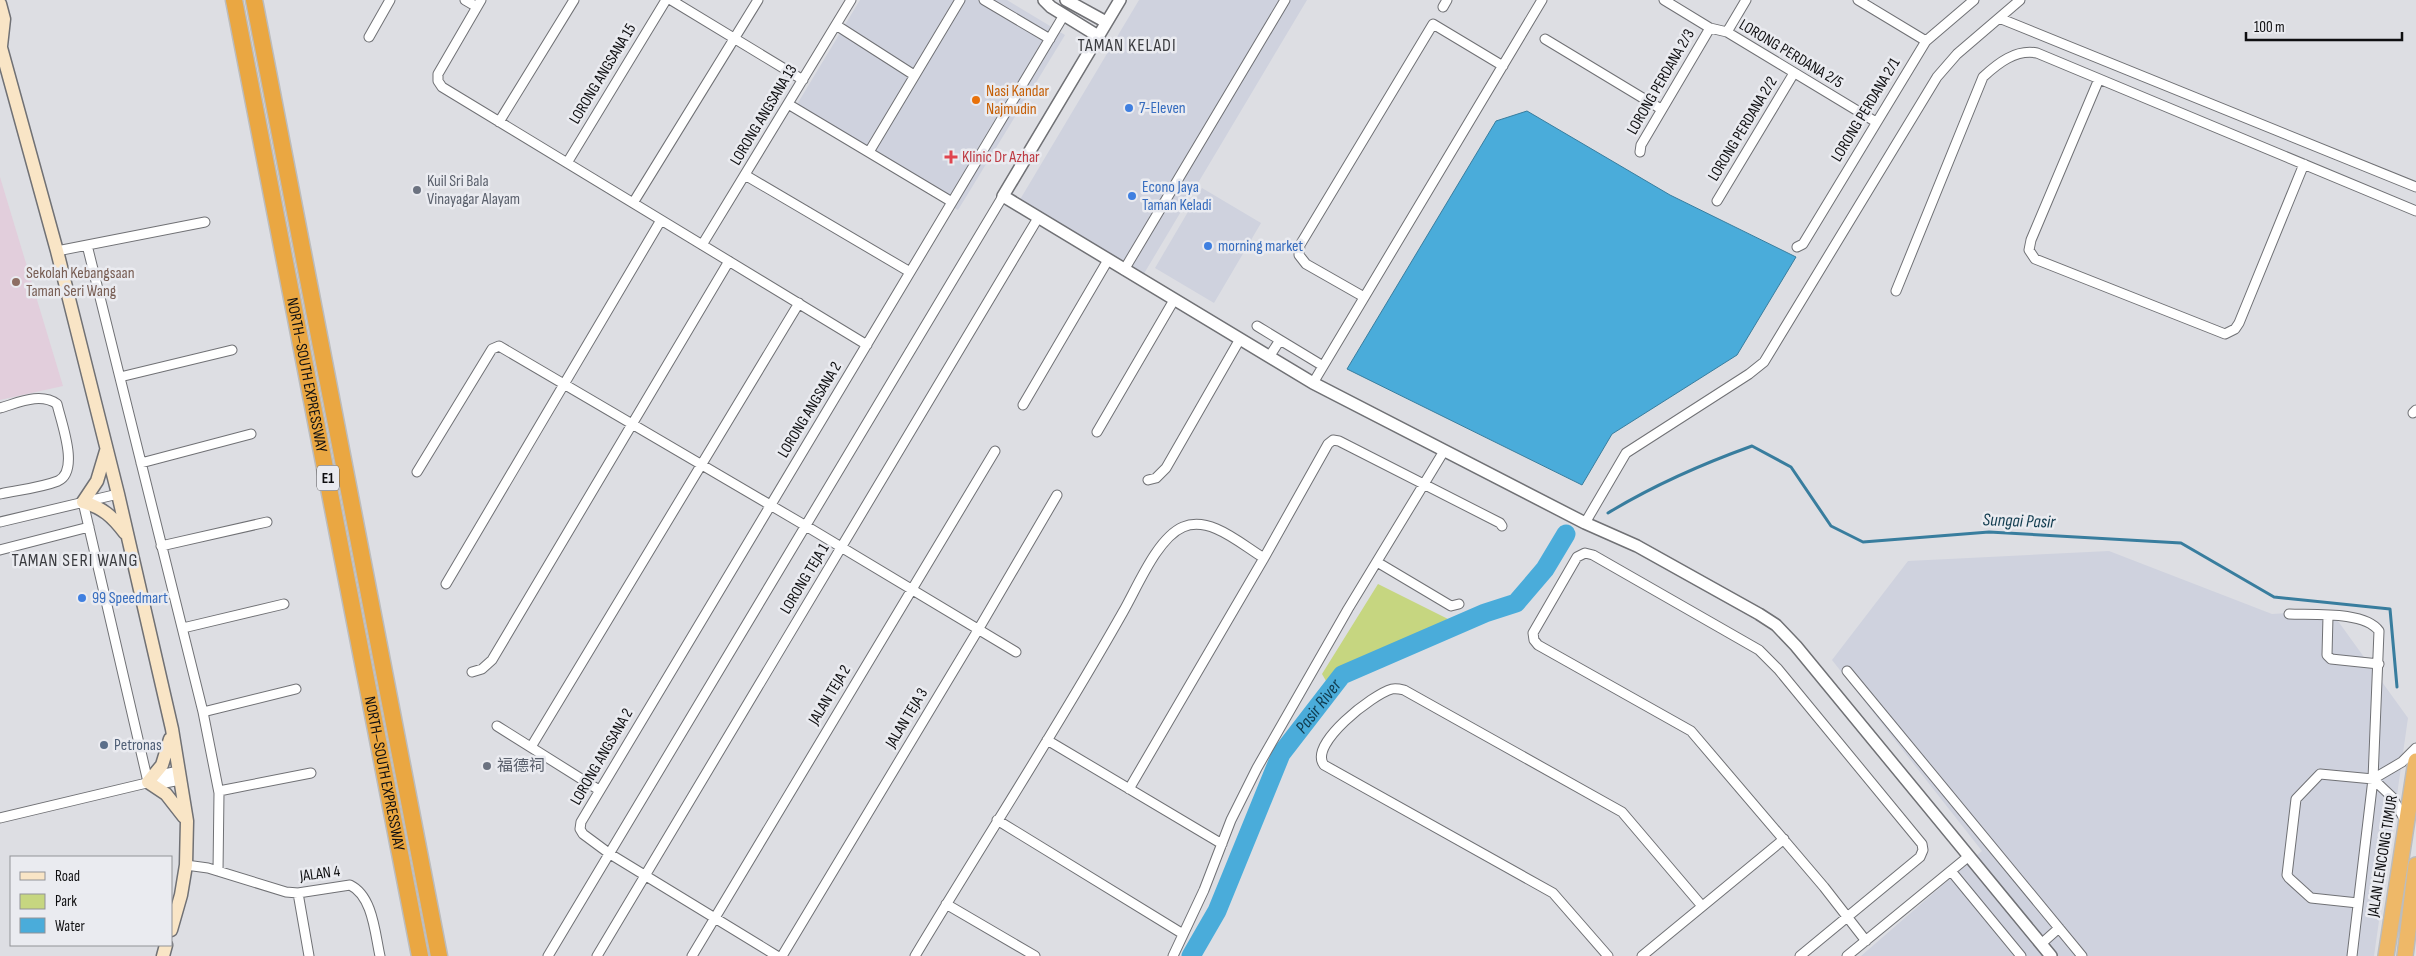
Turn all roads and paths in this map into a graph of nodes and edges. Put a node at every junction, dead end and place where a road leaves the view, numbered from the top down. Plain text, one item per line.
1 (234, 0) edge
2 (254, 0) edge
3 (390, 0) edge
4 (465, 0) edge
5 (574, 0) edge
6 (666, 0) edge
7 (670, 0) edge
8 (758, 0) edge
9 (851, 0) edge
10 (960, 0) edge
11 (984, 0) edge
12 (1044, 0) edge
13 (1120, 0) edge
14 (1285, 0) edge
15 (1542, 0) edge
16 (1664, 0) edge
17 (1746, 0) edge
18 (1858, 0) edge
19 (1974, 0) edge
20 (2020, 0) edge
21 (1070, 1) edge
22 (0, 4) edge
23 (479, 4) edge
24 (1064, 15) junction
25 (1999, 18) junction
26 (1106, 22) junction
27 (836, 25) junction
28 (1710, 28) junction
29 (1727, 32) junction
30 (1098, 36) junction
31 (369, 37) dead end
32 (735, 39) junction
33 (1050, 39) junction
34 (1545, 39) dead end
35 (1926, 41) junction
36 (0, 45) edge
37 (1503, 66) junction
38 (1794, 73) junction
39 (914, 75) junction
40 (2098, 79) junction
41 (803, 80) junction
42 (788, 104) junction
43 (2211, 105) junction
44 (1661, 109) junction
45 (499, 122) junction
46 (1876, 122) junction
47 (2204, 122) junction
48 (869, 152) junction
49 (1640, 152) dead end
50 (567, 163) junction
51 (2304, 164) junction
52 (745, 175) junction
53 (2416, 187) edge
54 (1003, 196) junction
55 (1717, 201) dead end
56 (952, 202) junction
57 (633, 203) junction
58 (2416, 211) edge
59 (1038, 218) junction
60 (661, 220) junction
61 (206, 222) dead end
62 (87, 245) junction
63 (702, 245) junction
64 (1797, 247) dead end
65 (56, 251) junction
66 (1108, 260) junction
67 (729, 261) junction
68 (1124, 270) junction
69 (910, 272) junction
70 (1896, 291) dead end
71 (1364, 297) junction
72 (1174, 300) junction
73 (799, 303) junction
74 (1257, 326) dead end
75 (1240, 339) junction
76 (1280, 340) junction
77 (867, 344) junction
78 (232, 350) dead end
79 (1269, 357) junction
80 (1323, 366) junction
81 (120, 377) junction
82 (564, 383) junction
83 (1312, 383) junction
84 (1023, 405) dead end
85 (0, 408) edge
86 (631, 423) junction
87 (1097, 432) dead end
88 (251, 434) dead end
89 (106, 449) junction
90 (995, 451) dead end
91 (1444, 451) junction
92 (141, 463) junction
93 (702, 464) junction
94 (417, 472) dead end
95 (1148, 480) dead end
96 (1423, 484) junction
97 (0, 494) edge
98 (118, 494) junction
99 (1056, 495) dead end
100 (83, 502) junction
101 (770, 505) junction
102 (0, 522) edge
103 (267, 522) dead end
104 (1585, 523) junction
105 (806, 526) junction
106 (1502, 526) dead end
107 (89, 527) junction
108 (128, 536) junction
109 (161, 546) junction
110 (841, 547) junction
111 (0, 550) edge
112 (1264, 558) junction
113 (1377, 562) junction
114 (446, 584) dead end
115 (911, 590) junction
116 (284, 604) dead end
117 (1459, 604) dead end
118 (2289, 614) dead end
119 (2328, 616) junction
120 (183, 628) junction
121 (978, 630) junction
122 (1016, 652) dead end
123 (2379, 664) junction
124 (1847, 671) dead end
125 (472, 672) dead end
126 (296, 689) dead end
127 (203, 712) junction
128 (497, 726) dead end
129 (172, 729) junction
130 (1047, 740) junction
131 (531, 747) junction
132 (2416, 748) edge
133 (2416, 761) edge
134 (311, 773) dead end
135 (179, 776) junction
136 (2373, 779) junction
137 (152, 781) junction
138 (1129, 789) junction
139 (599, 790) junction
140 (219, 791) junction
141 (0, 818) edge
142 (997, 820) junction
143 (187, 821) junction
144 (2406, 822) junction
145 (1784, 839) junction
146 (1222, 844) junction
147 (610, 854) junction
148 (1968, 856) junction
149 (186, 865) junction
150 (2416, 865) edge
151 (218, 871) junction
152 (1951, 871) junction
153 (645, 875) junction
154 (298, 893) junction
155 (946, 904) junction
156 (2358, 904) junction
157 (1702, 906) junction
158 (714, 918) junction
159 (1847, 918) junction
160 (172, 926) edge
161 (2059, 928) junction
162 (1183, 934) junction
163 (1866, 941) junction
164 (2042, 944) junction
165 (1031, 955) edge
166 (309, 956) edge
167 (380, 956) edge
168 (420, 956) edge
169 (439, 956) edge
170 (548, 956) edge
171 (597, 956) edge
172 (692, 956) edge
173 (777, 956) edge
174 (782, 956) edge
175 (915, 956) edge
176 (1173, 956) edge
177 (1608, 956) edge
178 (1642, 956) edge
179 (1800, 956) edge
180 (1847, 956) edge
181 (2021, 956) edge
182 (2051, 956) edge
183 (2082, 956) edge
184 (2352, 956) edge
185 (2386, 956) edge
186 (2405, 956) edge

1 - 168 highway, NORTH–SOUTH EXPRESSWAY / E1
2 - 169 highway, NORTH–SOUTH EXPRESSWAY / E1
3 - 31 street
4 - 23 street
5 - 45 street
6 - 50 street, LORONG ANGSANA 15
7 - 32 street
8 - 32 street
9 - 27 street, LORONG ANGSANA 13
10 - 39 street
11 - 33 street
12 - 24 street
13 - 26 street
14 - 68 street
15 - 37 street
16 - 28 street, LORONG PERDANA 2/5
17 - 29 street
18 - 35 street
19 - 35 street, LORONG PERDANA 2/1
20 - 25 street
21 - 26 street
22 - 36 main road
23 - 45 street
24 - 30 street
24 - 33 street, LORONG ANGSANA 2
25 - 43 street
25 - 104 street
26 - 30 street
27 - 39 street
27 - 41 street, LORONG ANGSANA 13
28 - 29 street, LORONG PERDANA 2/5
28 - 44 street, LORONG PERDANA 2/3
29 - 38 street, LORONG PERDANA 2/5
30 - 54 street
32 - 41 street
32 - 57 street
33 - 56 street, LORONG ANGSANA 2
34 - 44 street
35 - 46 street, LORONG PERDANA 2/1
36 - 65 main road
37 - 71 street
37 - 71 street
38 - 46 street, LORONG PERDANA 2/5
38 - 55 street, LORONG PERDANA 2/2
39 - 48 street
40 - 47 street
40 - 51 street
40 - 70 street
41 - 42 street, LORONG ANGSANA 13
42 - 48 street
42 - 52 street, LORONG ANGSANA 13
43 - 47 street
43 - 53 street
44 - 49 street, LORONG PERDANA 2/3
45 - 50 street
46 - 64 street, LORONG PERDANA 2/1
47 - 51 street
48 - 56 street
50 - 57 street
51 - 58 street
52 - 63 street, LORONG ANGSANA 13
52 - 69 street
54 - 59 street
54 - 105 street
56 - 69 street, LORONG ANGSANA 2
57 - 60 street
59 - 66 street
59 - 110 street, LORONG TEJA 1
60 - 63 street
60 - 82 street
61 - 62 street
62 - 65 street
62 - 81 street
63 - 67 street
65 - 89 main road
66 - 68 street
66 - 84 street
67 - 73 street
67 - 86 street
68 - 72 street
69 - 77 street, LORONG ANGSANA 2
71 - 80 street
72 - 75 street
72 - 87 street
73 - 77 street
73 - 93 street
74 - 76 street
75 - 79 street
75 - 95 street
76 - 79 street
76 - 80 street
77 - 101 street, LORONG ANGSANA 2
78 - 81 street
79 - 83 street
80 - 83 street
81 - 92 street
82 - 86 street
82 - 94 street
82 - 114 street
83 - 91 street
85 - 97 street
86 - 93 street
86 - 125 street
88 - 92 street
89 - 98 main road
89 - 100 main road
90 - 115 street, JALAN TEJA 2
91 - 96 street
91 - 104 street
92 - 109 street
93 - 101 street
93 - 131 street
96 - 106 street
96 - 112 street
96 - 113 street
98 - 100 street
98 - 108 main road
99 - 121 street, JALAN TEJA 3
100 - 102 street
100 - 107 street
100 - 108 main road
101 - 105 street
101 - 139 street, LORONG ANGSANA 2
103 - 109 street
104 - 148 street
105 - 110 street
105 - 147 street
107 - 111 street
107 - 137 street
108 - 129 main road
109 - 120 street
110 - 115 street
110 - 153 street, LORONG TEJA 1
112 - 130 street
112 - 138 street
113 - 117 street
113 - 146 street
115 - 121 street
115 - 158 street, JALAN TEJA 2
116 - 120 street
118 - 119 street
119 - 123 street
119 - 123 street
120 - 127 street
121 - 122 street
121 - 174 street, JALAN TEJA 3
123 - 136 street
124 - 161 street
126 - 127 street
127 - 140 street
128 - 131 street
129 - 135 main road
129 - 137 main road
130 - 138 street
130 - 142 street
131 - 139 street
132 - 136 street
133 - 144 highway, JALAN LENCONG TIMUR
134 - 140 street
135 - 137 street
135 - 143 main road
136 - 144 street
136 - 156 street
136 - 156 street
137 - 141 street
137 - 143 main road
138 - 146 street
139 - 147 street, LORONG ANGSANA 2
140 - 151 street
142 - 155 street
142 - 162 street
143 - 149 main road
144 - 185 highway, JALAN LENCONG TIMUR
145 - 157 street
145 - 159 street
145 - 159 street
146 - 162 street
147 - 153 street
147 - 170 street
148 - 152 street
148 - 164 street
149 - 151 street, JALAN 4
149 - 160 main road
150 - 186 highway, JALAN LENCONG TIMUR
151 - 154 street, JALAN 4
152 - 163 street
152 - 181 street
153 - 158 street
153 - 171 street, LORONG TEJA 1
154 - 166 street
154 - 167 street, JALAN 4
155 - 165 street
155 - 175 street
156 - 184 street
157 - 177 street
157 - 178 street
158 - 172 street, JALAN TEJA 2
158 - 173 street
159 - 163 street
159 - 179 street
161 - 164 street
161 - 183 street
162 - 176 street
163 - 180 street
164 - 182 street

